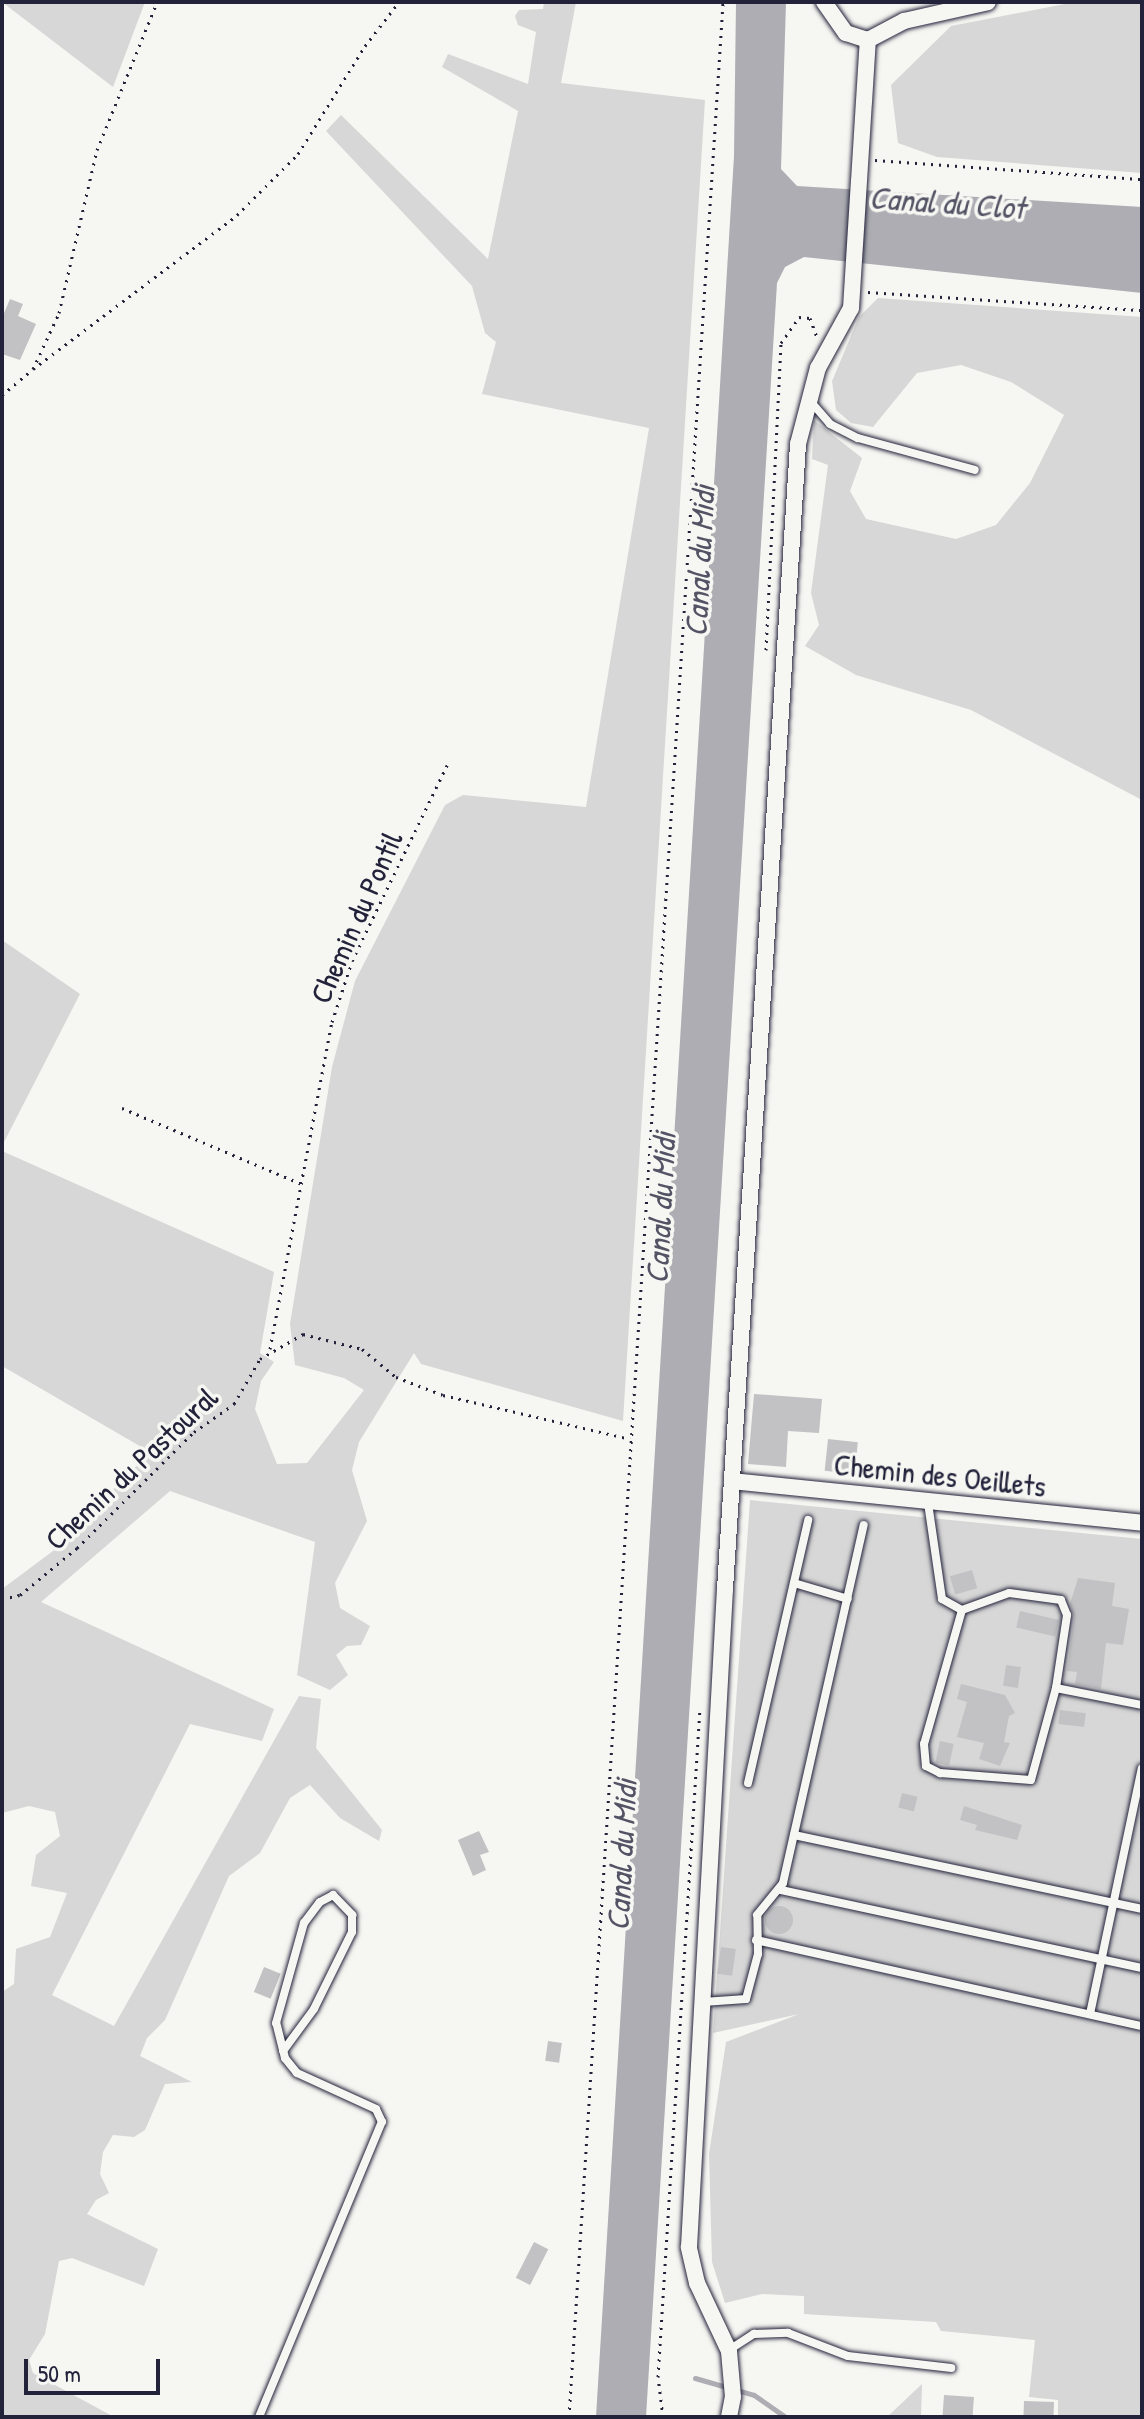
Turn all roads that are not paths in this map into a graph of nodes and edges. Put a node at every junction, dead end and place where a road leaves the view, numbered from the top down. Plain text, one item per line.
1 (824, 2) edge
2 (988, 2) edge
3 (868, 40) junction
4 (807, 399) junction
5 (975, 470) dead end
6 (732, 1481) junction
7 (928, 1503) junction
8 (808, 1520) dead end
9 (1142, 1523) edge
10 (864, 1525) dead end
11 (794, 1583) junction
12 (848, 1599) junction
13 (962, 1610) junction
14 (1056, 1688) junction
15 (1142, 1705) edge
16 (1142, 1768) edge
17 (748, 1783) dead end
18 (1137, 1812) edge
19 (794, 1835) junction
20 (781, 1890) junction
21 (1114, 1903) junction
22 (1142, 1909) edge
23 (756, 1940) junction
24 (1101, 1960) junction
25 (1142, 1968) edge
26 (702, 2002) junction
27 (1090, 2014) junction
28 (1142, 2026) edge
29 (283, 2051) junction
30 (729, 2351) junction
31 (951, 2368) dead end
32 (259, 2417) edge
33 (729, 2417) edge

1 - 3 street
2 - 3 street
3 - 4 street
4 - 5 lane
4 - 6 street
6 - 7 street, Chemin des Oeillets
6 - 26 street
7 - 9 street, Chemin des Oeillets
7 - 13 lane
8 - 11 lane
10 - 12 lane
11 - 12 lane
11 - 17 lane
12 - 19 lane
13 - 14 lane
13 - 14 lane
14 - 15 lane
16 - 18 lane
18 - 21 lane
19 - 20 lane
19 - 21 lane
20 - 23 lane
20 - 24 lane
21 - 22 lane
21 - 24 lane
23 - 26 lane
23 - 27 lane
24 - 25 lane
24 - 27 lane
26 - 30 street
27 - 28 lane
29 - 29 lane
29 - 32 lane
30 - 31 lane
30 - 33 street

